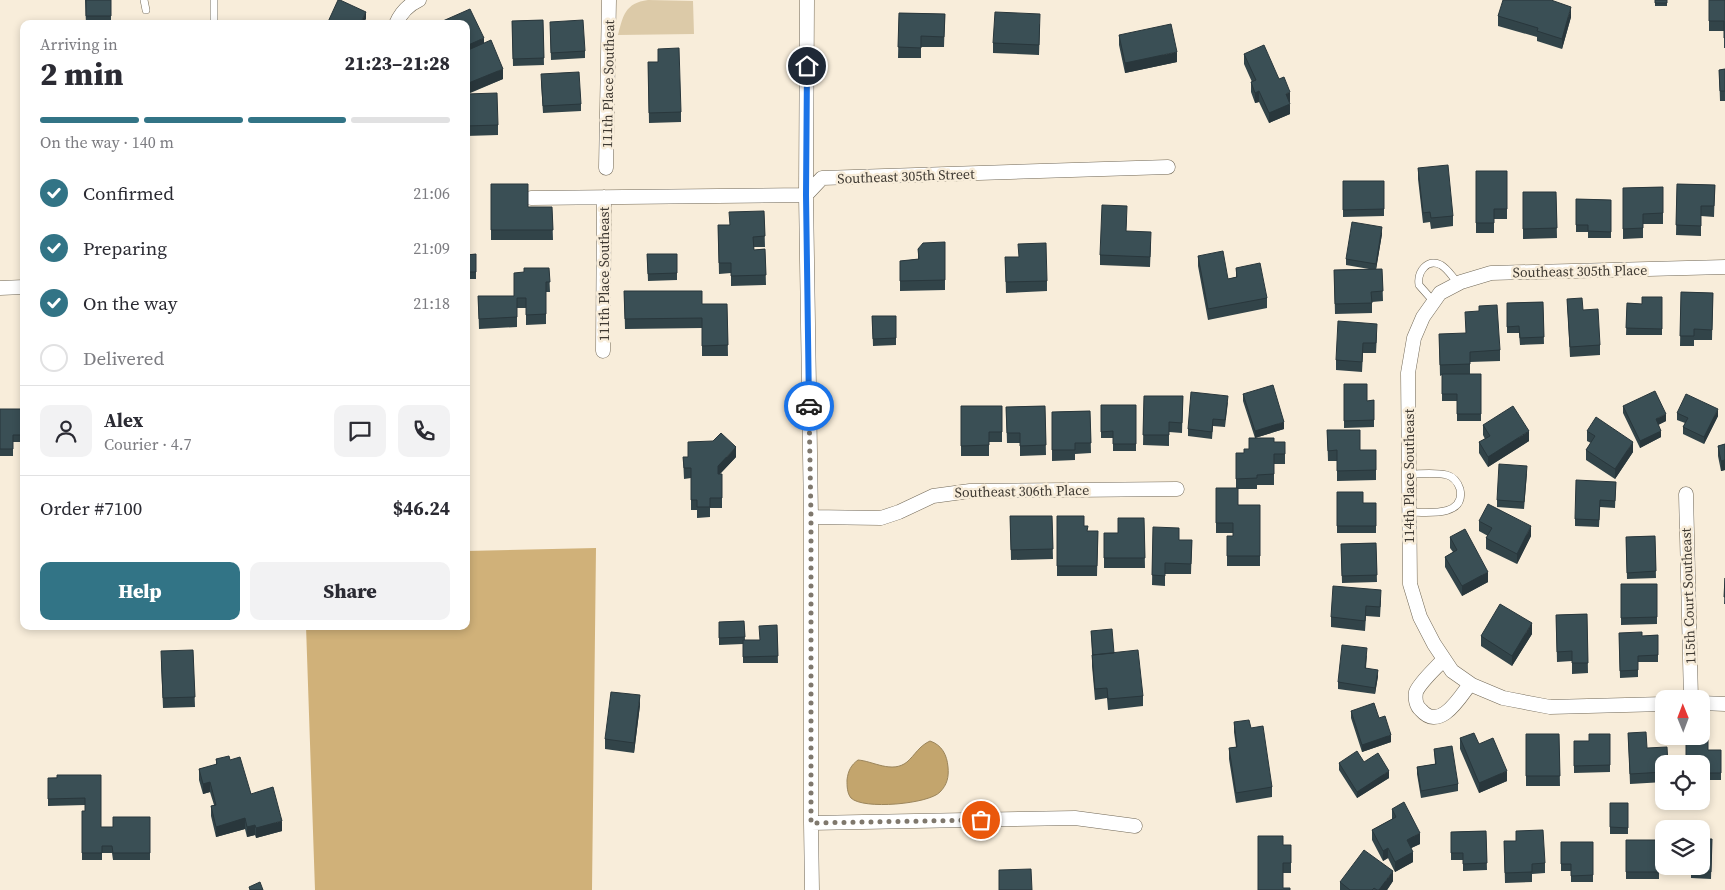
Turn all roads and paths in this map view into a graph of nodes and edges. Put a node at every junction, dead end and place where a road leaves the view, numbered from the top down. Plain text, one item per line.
1 (144, 0) edge
2 (214, 0) edge
3 (609, 0) edge
4 (805, 0) edge
5 (415, 2) edge
6 (146, 10) dead end
7 (214, 20) edge
8 (398, 20) edge
9 (1168, 167) dead end
10 (606, 168) dead end
11 (806, 195) junction
12 (604, 197) junction
13 (532, 198) dead end
14 (1725, 268) edge
15 (1458, 283) junction
16 (20, 287) edge
17 (0, 288) edge
18 (1437, 298) junction
19 (603, 351) dead end
20 (1409, 474) junction
21 (1177, 488) dead end
22 (1686, 494) dead end
23 (1409, 512) junction
24 (811, 517) junction
25 (1444, 659) junction
26 (1470, 684) junction
27 (1691, 690) edge
28 (1710, 703) edge
29 (1655, 704) edge
30 (1725, 704) edge
31 (811, 823) junction
32 (1135, 826) dead end
33 (812, 890) edge

1 - 6 lane
2 - 7 lane
3 - 10 street, 111th Place Southeat
4 - 11 street
5 - 8 street
9 - 11 street, Southeast 305th Street
11 - 12 street
11 - 24 street
12 - 13 street
12 - 19 street, 111th Place Southeast
14 - 15 street, Southeast 305th Place
15 - 18 street, Southeast 305th Place
15 - 18 lane
16 - 17 street
18 - 20 street, 114th Place Southeast
20 - 23 street, 114th Place Southeast
20 - 23 lane
21 - 24 street, Southeast 306th Place
22 - 27 street, 115th Court Southeast
23 - 25 street, 114th Place Southeast
24 - 31 street
25 - 26 street, 114th Place Southeast
25 - 26 street
26 - 29 street
28 - 30 street
31 - 32 street
31 - 33 street

